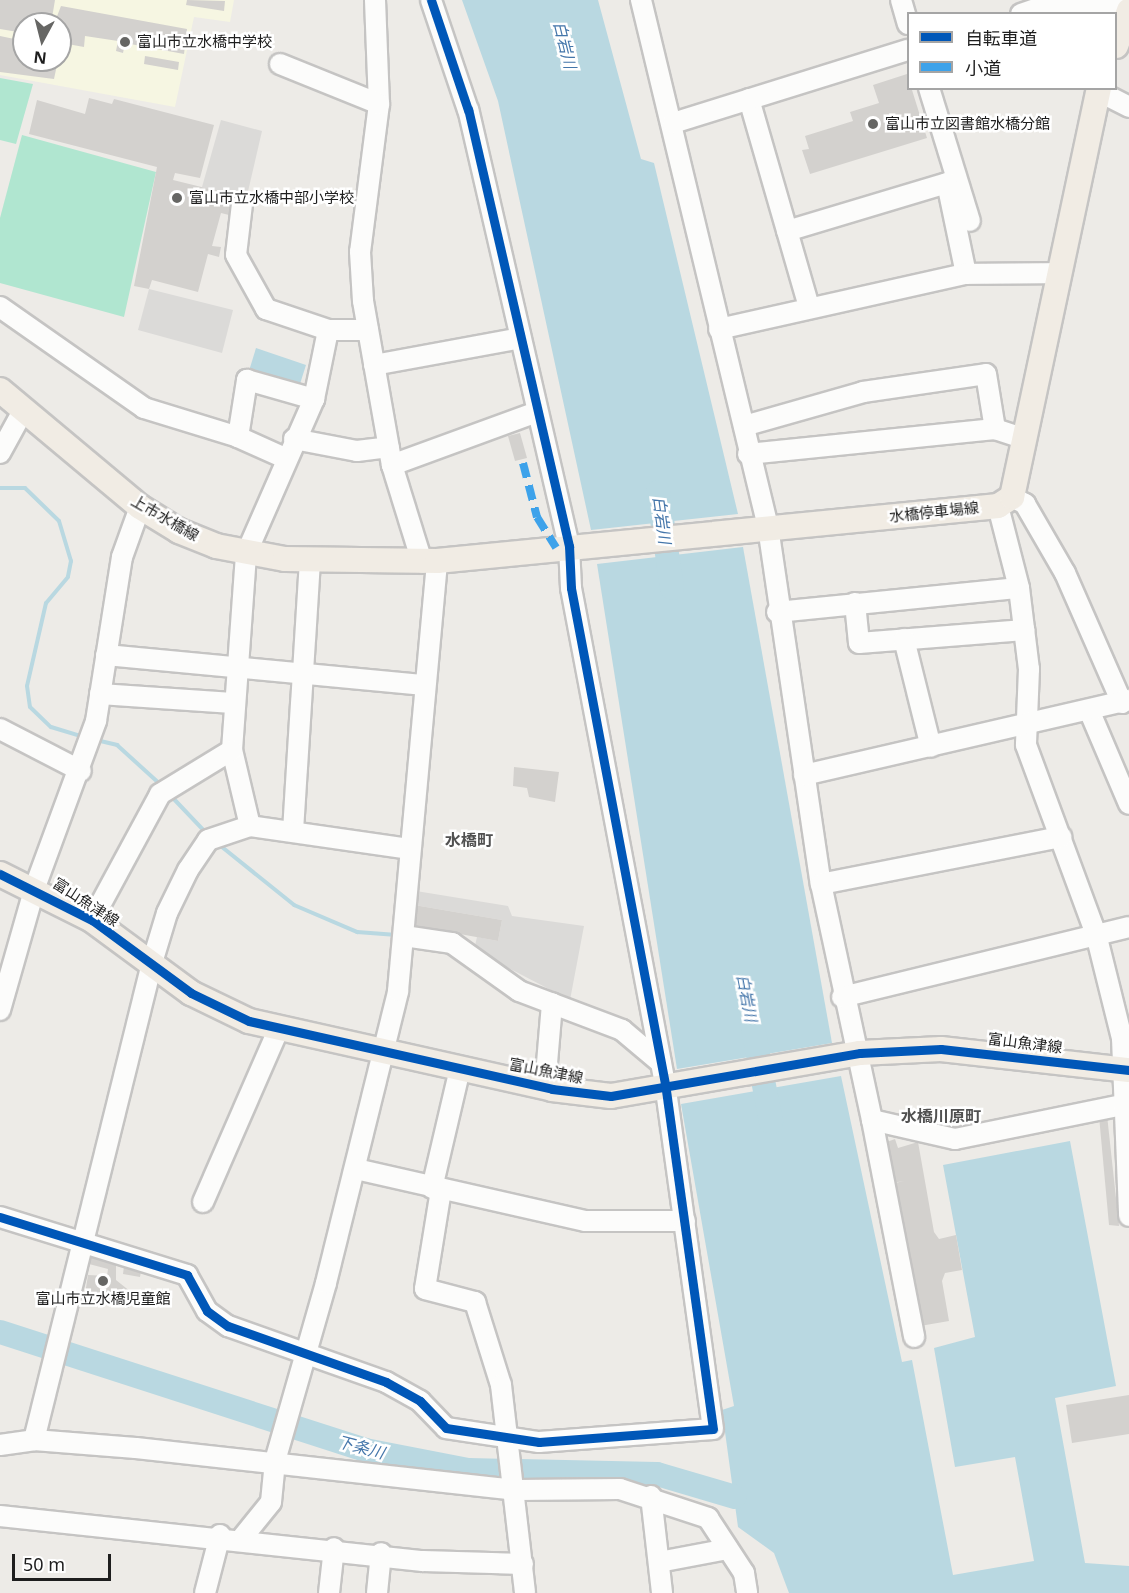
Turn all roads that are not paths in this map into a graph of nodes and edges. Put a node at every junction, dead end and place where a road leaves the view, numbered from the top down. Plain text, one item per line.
1 (375, 0) edge
2 (431, 0) edge
3 (641, 0) edge
4 (901, 0) edge
5 (1055, 1) edge
6 (1129, 8) edge
7 (1026, 12) edge
8 (907, 18) edge
9 (1117, 43) edge
10 (907, 51) edge
11 (280, 64) dead end
12 (930, 90) edge
13 (1099, 90) edge
14 (749, 99) junction
15 (379, 105) junction
16 (1129, 107) edge
17 (673, 123) junction
18 (953, 181) junction
19 (242, 204) dead end
20 (970, 221) dead end
21 (787, 231) junction
22 (966, 273) junction
23 (1061, 273) junction
24 (0, 307) edge
25 (809, 307) junction
26 (719, 328) junction
27 (328, 330) junction
28 (368, 330) junction
29 (520, 338) junction
30 (374, 365) junction
31 (0, 390) edge
32 (314, 399) junction
33 (23, 411) junction
34 (534, 413) junction
35 (744, 426) junction
36 (995, 429) junction
37 (238, 437) junction
38 (1022, 438) junction
39 (294, 439) junction
40 (0, 453) edge
41 (748, 454) junction
42 (390, 456) junction
43 (285, 458) junction
44 (1005, 501) junction
45 (140, 507) junction
46 (760, 528) junction
47 (574, 545) junction
48 (246, 554) junction
49 (310, 560) junction
50 (430, 562) junction
51 (1019, 588) junction
52 (855, 603) junction
53 (777, 612) junction
54 (1024, 630) junction
55 (904, 639) junction
56 (106, 655) junction
57 (235, 670) junction
58 (303, 674) junction
59 (425, 685) junction
60 (100, 694) junction
61 (1125, 702) edge
62 (233, 703) junction
63 (1089, 710) junction
64 (1024, 723) junction
65 (0, 729) edge
66 (931, 747) junction
67 (232, 750) junction
68 (81, 771) junction
69 (804, 776) junction
70 (1129, 804) edge
71 (250, 826) junction
72 (292, 831) junction
73 (1061, 837) junction
74 (409, 849) junction
75 (0, 874) edge
76 (821, 884) junction
77 (35, 887) junction
78 (92, 920) junction
79 (1129, 927) edge
80 (1096, 934) junction
81 (404, 936) junction
82 (151, 966) junction
83 (842, 997) junction
84 (552, 1003) junction
85 (0, 1010) edge
86 (278, 1030) junction
87 (384, 1054) junction
88 (853, 1055) junction
89 (661, 1063) junction
90 (460, 1069) junction
91 (1127, 1070) edge
92 (544, 1088) junction
93 (671, 1088) junction
94 (1122, 1105) junction
95 (872, 1120) junction
96 (356, 1169) junction
97 (437, 1189) junction
98 (203, 1202) dead end
99 (1129, 1216) edge
100 (0, 1217) edge
101 (685, 1221) junction
102 (84, 1244) junction
103 (914, 1337) dead end
104 (308, 1353) junction
105 (34, 1440) junction
106 (0, 1446) edge
107 (509, 1446) junction
108 (278, 1451) junction
109 (515, 1486) junction
110 (651, 1496) junction
111 (0, 1516) edge
112 (220, 1535) junction
113 (242, 1538) junction
114 (334, 1548) junction
115 (728, 1549) junction
116 (381, 1553) junction
117 (659, 1562) junction
118 (523, 1564) junction
119 (205, 1593) edge
120 (329, 1593) edge
121 (377, 1593) edge
122 (525, 1593) edge
123 (662, 1593) edge
124 (744, 1593) edge

1 - 15 street
2 - 29 street
3 - 17 street
4 - 8 street
5 - 6 street
5 - 7 street
6 - 9 main road
10 - 14 street
11 - 15 street
12 - 18 street
13 - 16 street
13 - 23 main road
14 - 17 street
14 - 21 street
15 - 28 street
17 - 26 street
18 - 20 street
18 - 21 street
18 - 22 street
19 - 27 street
21 - 25 street
22 - 23 street
22 - 25 street
23 - 38 main road
24 - 37 street
25 - 26 street
26 - 35 street
27 - 28 street
27 - 32 street
28 - 30 street
29 - 30 street
29 - 34 street
30 - 42 street
31 - 33 main road, 上市水橋線
32 - 37 street
32 - 39 street
33 - 40 street
33 - 45 main road, 上市水橋線
34 - 42 street
34 - 47 street
35 - 36 street
35 - 41 street
36 - 38 street
36 - 41 street
37 - 43 street
38 - 44 main road
39 - 42 street
39 - 43 street
41 - 46 street
42 - 50 street
43 - 48 street
44 - 46 main road, 水橋停車場線
44 - 51 street
44 - 61 street
45 - 48 main road, 上市水橋線
45 - 56 street
46 - 47 main road, 水橋停車場線
46 - 53 street
47 - 50 main road, 水橋停車場線
47 - 89 street
48 - 49 main road, 上市水橋線
48 - 57 street
49 - 50 main road, 上市水橋線
49 - 58 street
50 - 59 street
51 - 52 street
51 - 54 street
52 - 53 street
52 - 55 street
53 - 69 street
54 - 55 street
54 - 64 street
55 - 66 street
56 - 57 street
56 - 60 street
57 - 58 street
57 - 62 street
58 - 59 street
58 - 72 street
59 - 74 street
60 - 62 street
60 - 68 street
61 - 63 street
62 - 67 street
63 - 64 street
63 - 70 street
64 - 66 street
64 - 73 street
65 - 68 street
66 - 69 street
67 - 71 street
67 - 78 street
68 - 77 street
69 - 76 street
71 - 72 street
71 - 82 street
72 - 74 street
73 - 76 street
73 - 80 street
74 - 81 street
75 - 77 main road, 富山魚津線
76 - 83 street
77 - 78 main road, 富山魚津線
77 - 85 street
78 - 82 main road, 富山魚津線
79 - 80 street
80 - 83 street
80 - 91 street
81 - 84 street
81 - 87 street
82 - 86 main road, 富山魚津線
82 - 102 street
83 - 88 street
84 - 89 street
84 - 92 street
86 - 87 main road, 富山魚津線
86 - 98 street
87 - 90 main road, 富山魚津線
87 - 96 street
88 - 91 main road, 富山魚津線
88 - 93 main road, 富山魚津線
88 - 95 street
89 - 93 street
90 - 92 main road, 富山魚津線
90 - 97 street
91 - 94 street
92 - 93 main road, 富山魚津線
93 - 101 street
94 - 95 street
94 - 99 street
95 - 103 street
96 - 97 street
96 - 104 street
97 - 101 street
97 - 107 street
100 - 102 street
101 - 107 street
102 - 104 street
102 - 105 street
104 - 107 street
104 - 108 street
105 - 106 street
105 - 108 street
107 - 109 street
108 - 109 street
108 - 113 street
109 - 110 street
109 - 118 street
110 - 115 street
110 - 117 street
111 - 112 street
112 - 113 street
112 - 119 street
113 - 114 street
114 - 116 street
114 - 120 street
115 - 117 street
115 - 124 street
116 - 118 street
116 - 121 street
117 - 123 street
118 - 122 street

